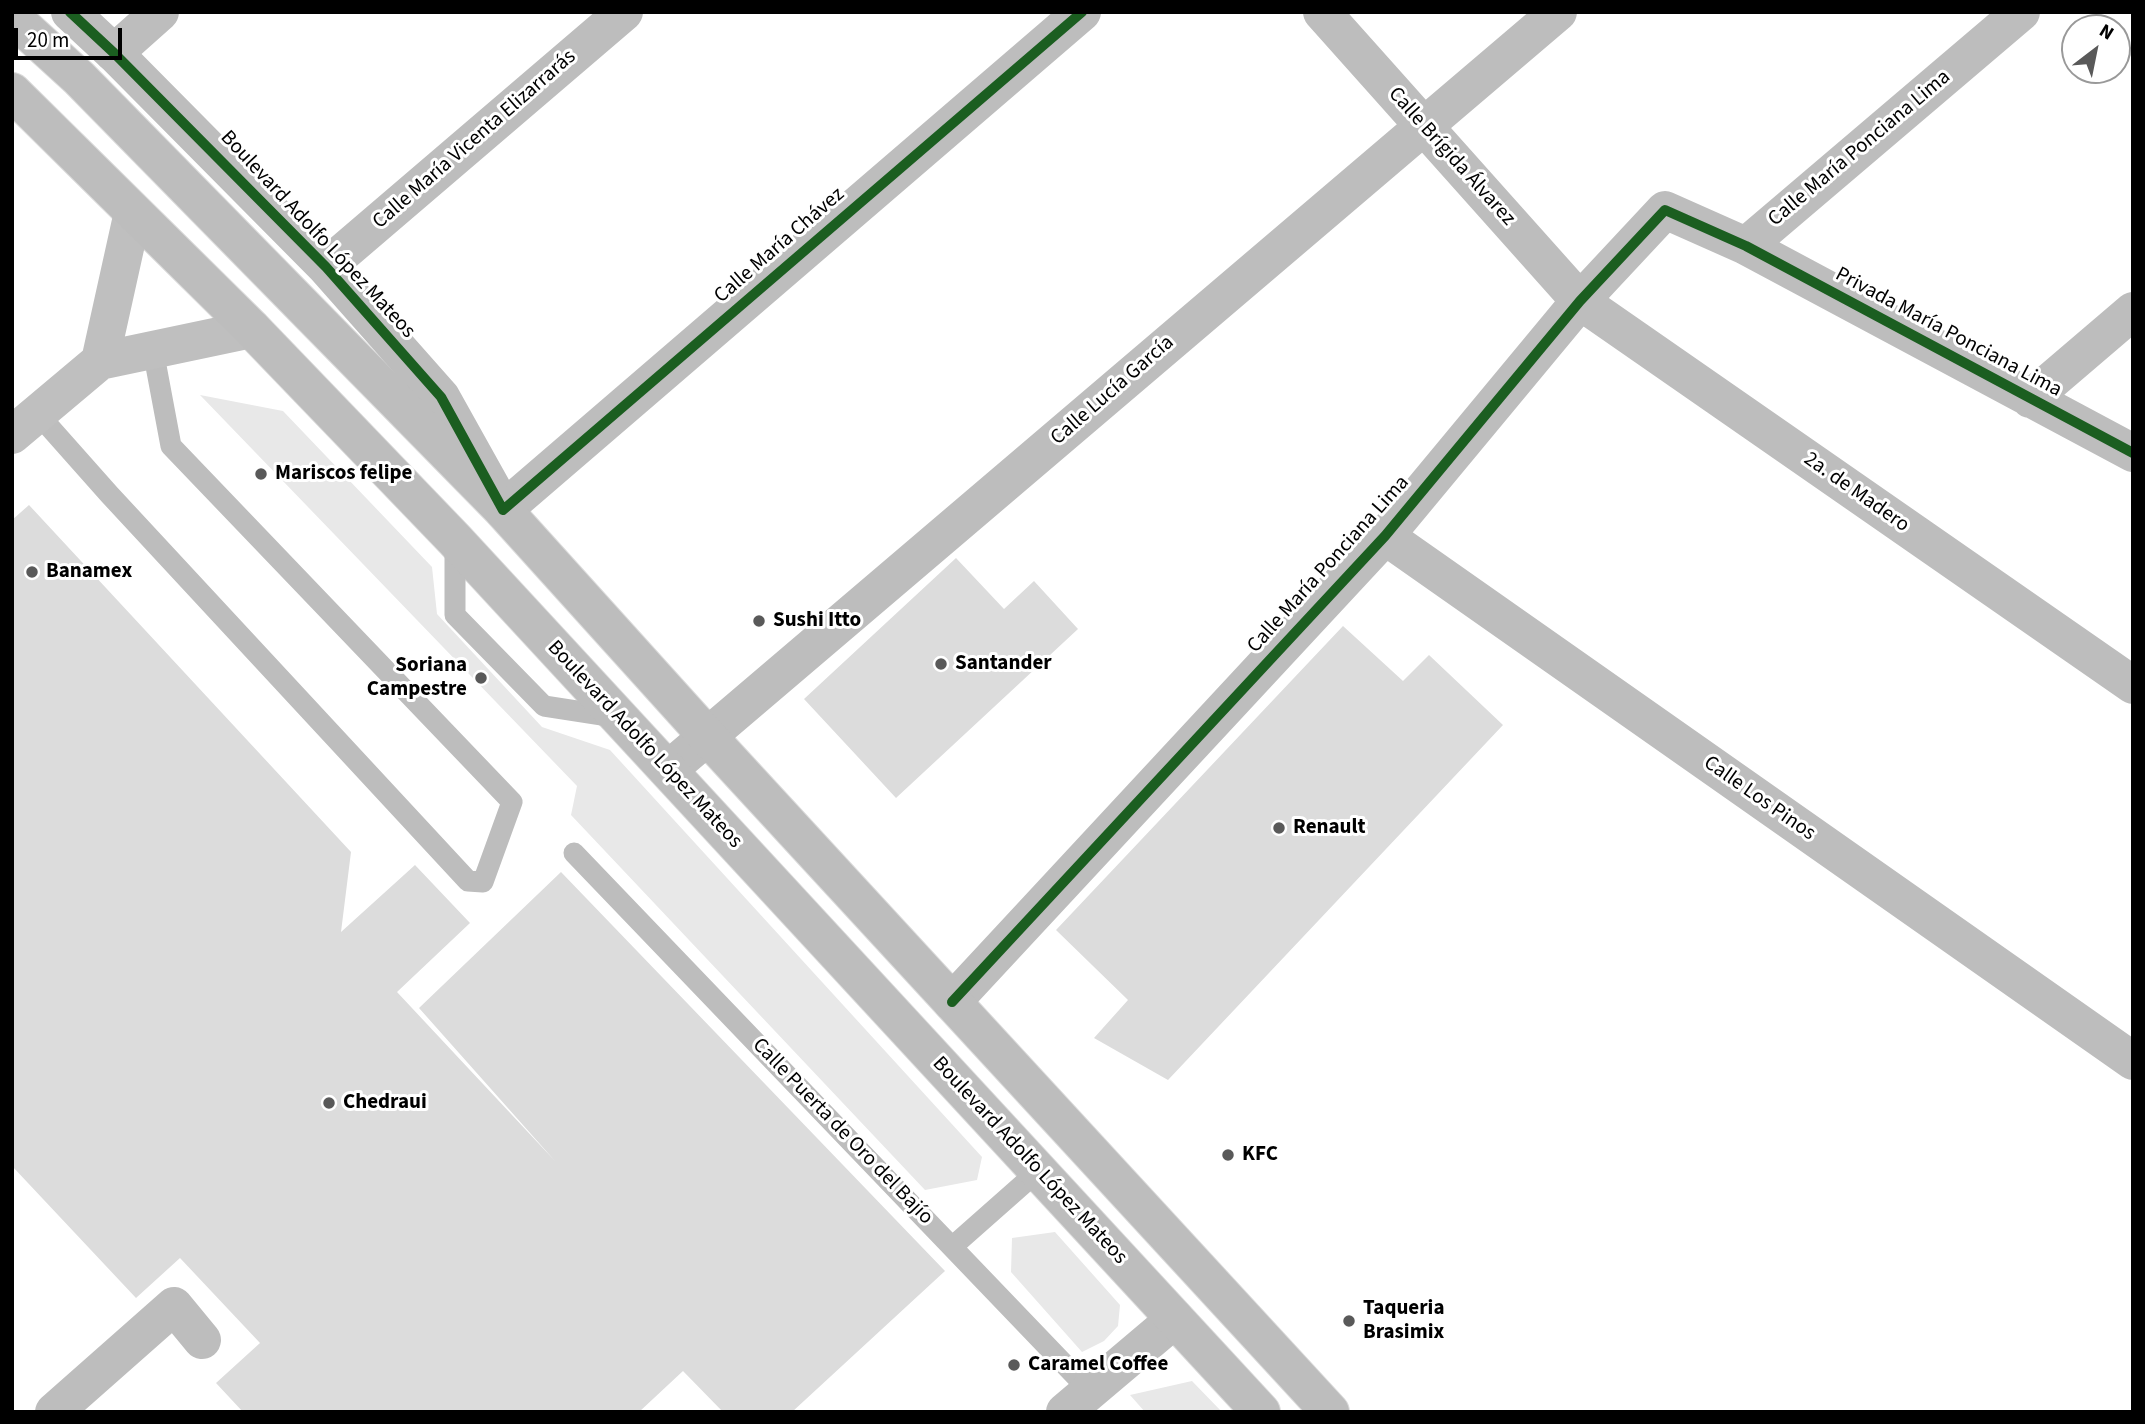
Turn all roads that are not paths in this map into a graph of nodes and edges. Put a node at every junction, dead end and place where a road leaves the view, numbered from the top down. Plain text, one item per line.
1 (70, 12) edge
2 (160, 12) edge
3 (624, 12) edge
4 (1082, 12) edge
5 (1322, 12) edge
6 (1558, 12) edge
7 (2021, 12) edge
8 (12, 17) edge
9 (114, 53) junction
10 (12, 92) edge
11 (1423, 125) junction
12 (133, 212) junction
13 (1746, 246) junction
14 (326, 267) junction
15 (1580, 301) junction
16 (2133, 311) edge
17 (252, 329) junction
18 (153, 350) junction
19 (100, 361) junction
20 (2030, 399) junction
21 (25, 425) edge
22 (2133, 453) edge
23 (503, 510) junction
24 (1385, 536) junction
25 (455, 540) junction
26 (2133, 685) edge
27 (619, 718) junction
28 (708, 737) junction
29 (668, 770) junction
30 (574, 853) dead end
31 (951, 1002) junction
32 (2133, 1061) edge
33 (1038, 1171) junction
34 (952, 1247) junction
35 (1175, 1319) junction
36 (202, 1340) dead end
37 (1088, 1405) edge
38 (54, 1412) edge
39 (1261, 1412) edge
40 (1330, 1412) edge

1 - 9 street, Boulevard Adolfo López Mateos
2 - 9 street
3 - 14 street, Calle María Vicenta Elizarrarás
4 - 23 street, Calle María Chávez
5 - 11 street, Calle Brígida Álvarez
6 - 11 street, Calle Lucía García
7 - 13 street, Calle María Ponciana Lima
8 - 23 street, Boulevard Adolfo López Mateos
9 - 14 street, Boulevard Adolfo López Mateos
10 - 12 street, Boulevard Adolfo López Mateos
11 - 15 street, Calle Brígida Álvarez
11 - 28 street, Calle Lucía García
12 - 17 street, Boulevard Adolfo López Mateos
12 - 19 main road
13 - 15 street, Calle María Ponciana Lima
13 - 20 street, Privada María Ponciana Lima
14 - 23 street, Boulevard Adolfo López Mateos
15 - 24 street, Calle María Ponciana Lima
15 - 26 street, 2a. de Madero
16 - 20 street
17 - 18 main road
17 - 25 street, Boulevard Adolfo López Mateos
18 - 19 main road
18 - 21 lane
19 - 21 main road
20 - 22 street, Privada María Ponciana Lima
23 - 28 street, Boulevard Adolfo López Mateos
24 - 31 street, Calle María Ponciana Lima
24 - 32 street, Calle Los Pinos
25 - 27 street, Boulevard Adolfo López Mateos
25 - 27 lane
27 - 29 street, Boulevard Adolfo López Mateos
28 - 29 street, Calle Lucía García
28 - 31 street, Boulevard Adolfo López Mateos
29 - 33 street, Boulevard Adolfo López Mateos
30 - 34 lane, Calle Puerta de Oro del Bajío
31 - 40 street, Boulevard Adolfo López Mateos
33 - 34 lane
33 - 35 street, Boulevard Adolfo López Mateos
34 - 37 lane, Calle Puerta de Oro del Bajío
35 - 37 street
35 - 39 street, Boulevard Adolfo López Mateos
36 - 38 street

